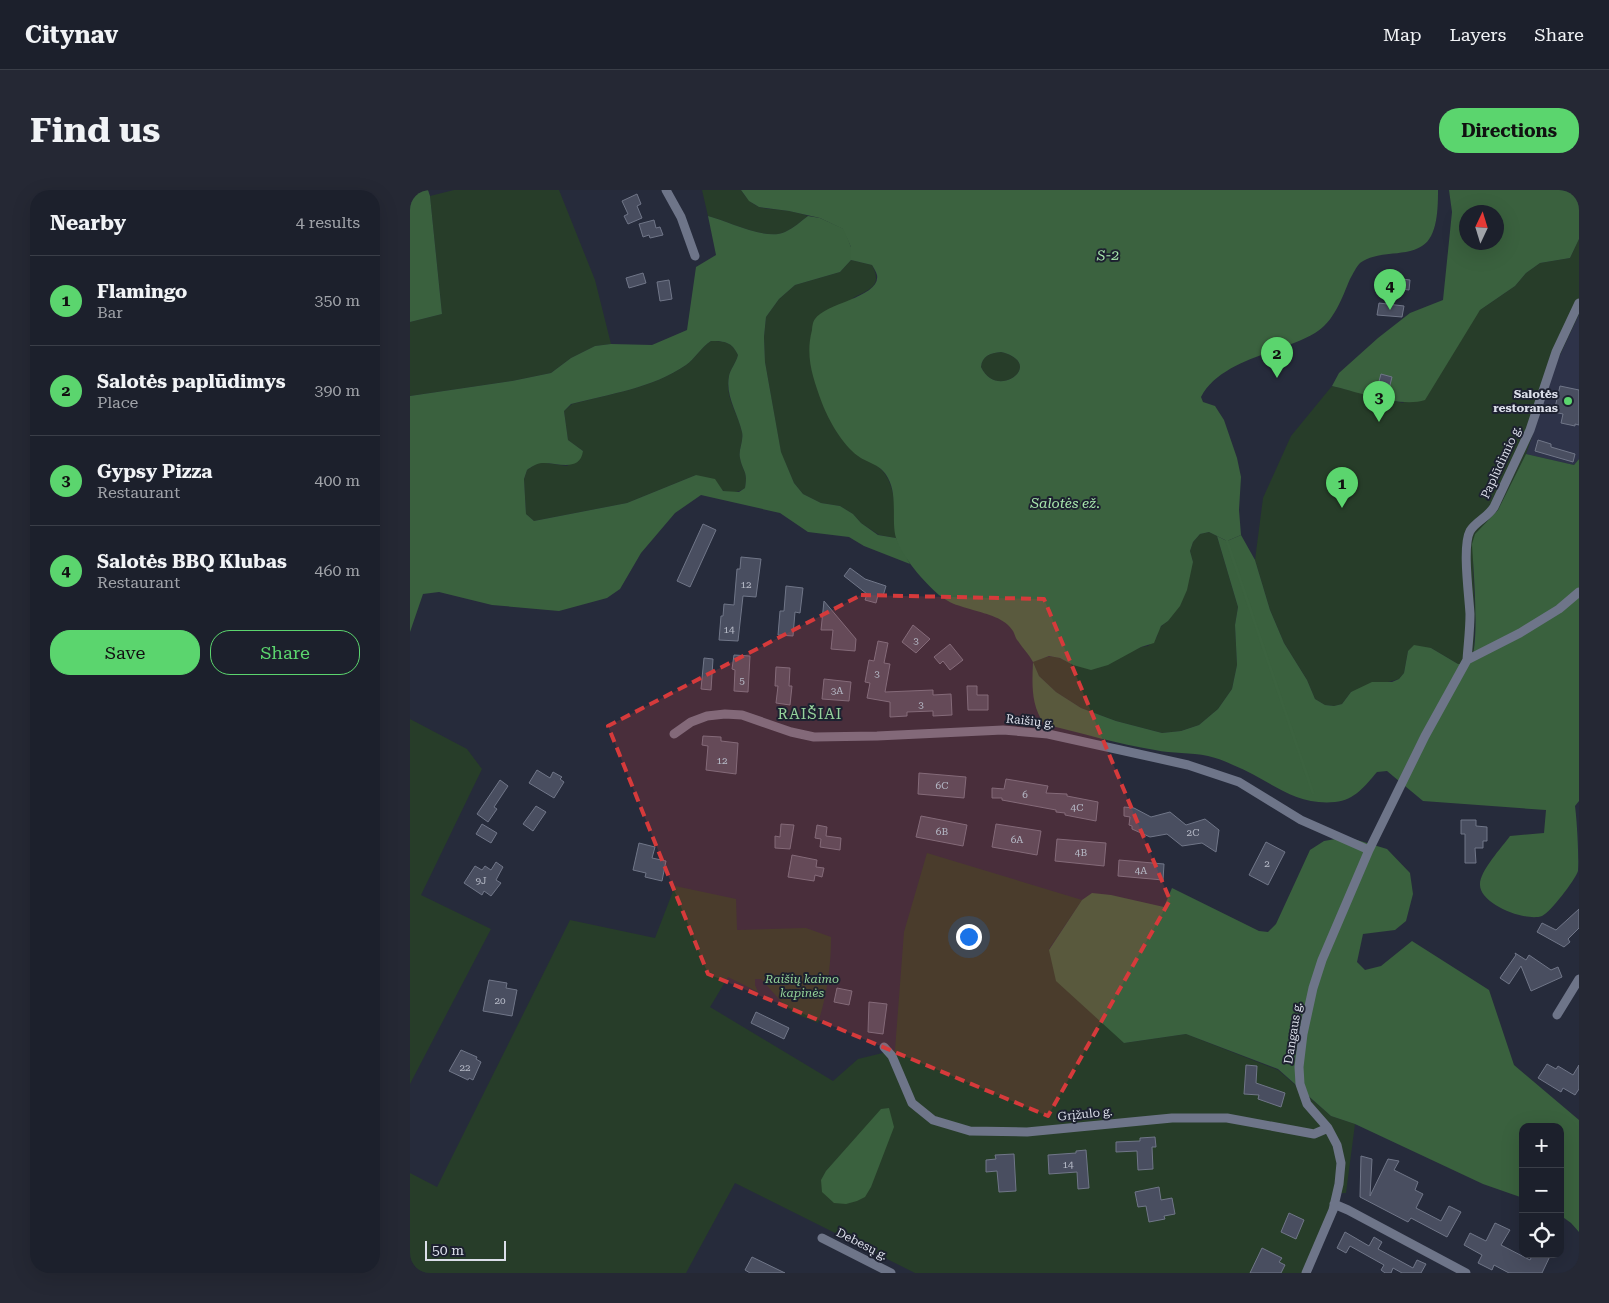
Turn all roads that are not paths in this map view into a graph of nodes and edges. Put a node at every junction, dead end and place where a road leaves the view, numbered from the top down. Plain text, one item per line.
1 (666, 190) edge
2 (695, 256) dead end
3 (1579, 302) edge
4 (1579, 592) edge
5 (1467, 660) junction
6 (674, 734) dead end
7 (1368, 850) junction
8 (1579, 979) edge
9 (1557, 1016) dead end
10 (884, 1047) dead end
11 (1328, 1128) junction
12 (1334, 1204) junction
13 (822, 1238) dead end
14 (891, 1273) edge
15 (1306, 1273) edge
16 (1466, 1273) edge

1 - 2 street
3 - 5 street, Paplūdimio g.
4 - 5 street
5 - 7 street, Dangaus g.
6 - 7 street, Raišių g.
7 - 11 street, Dangaus g.
8 - 9 street
10 - 11 street, Grįžulo g.
11 - 12 street, Dangaus g.
12 - 15 street, Dangaus g.
12 - 16 street
13 - 14 street, Debesų g.

